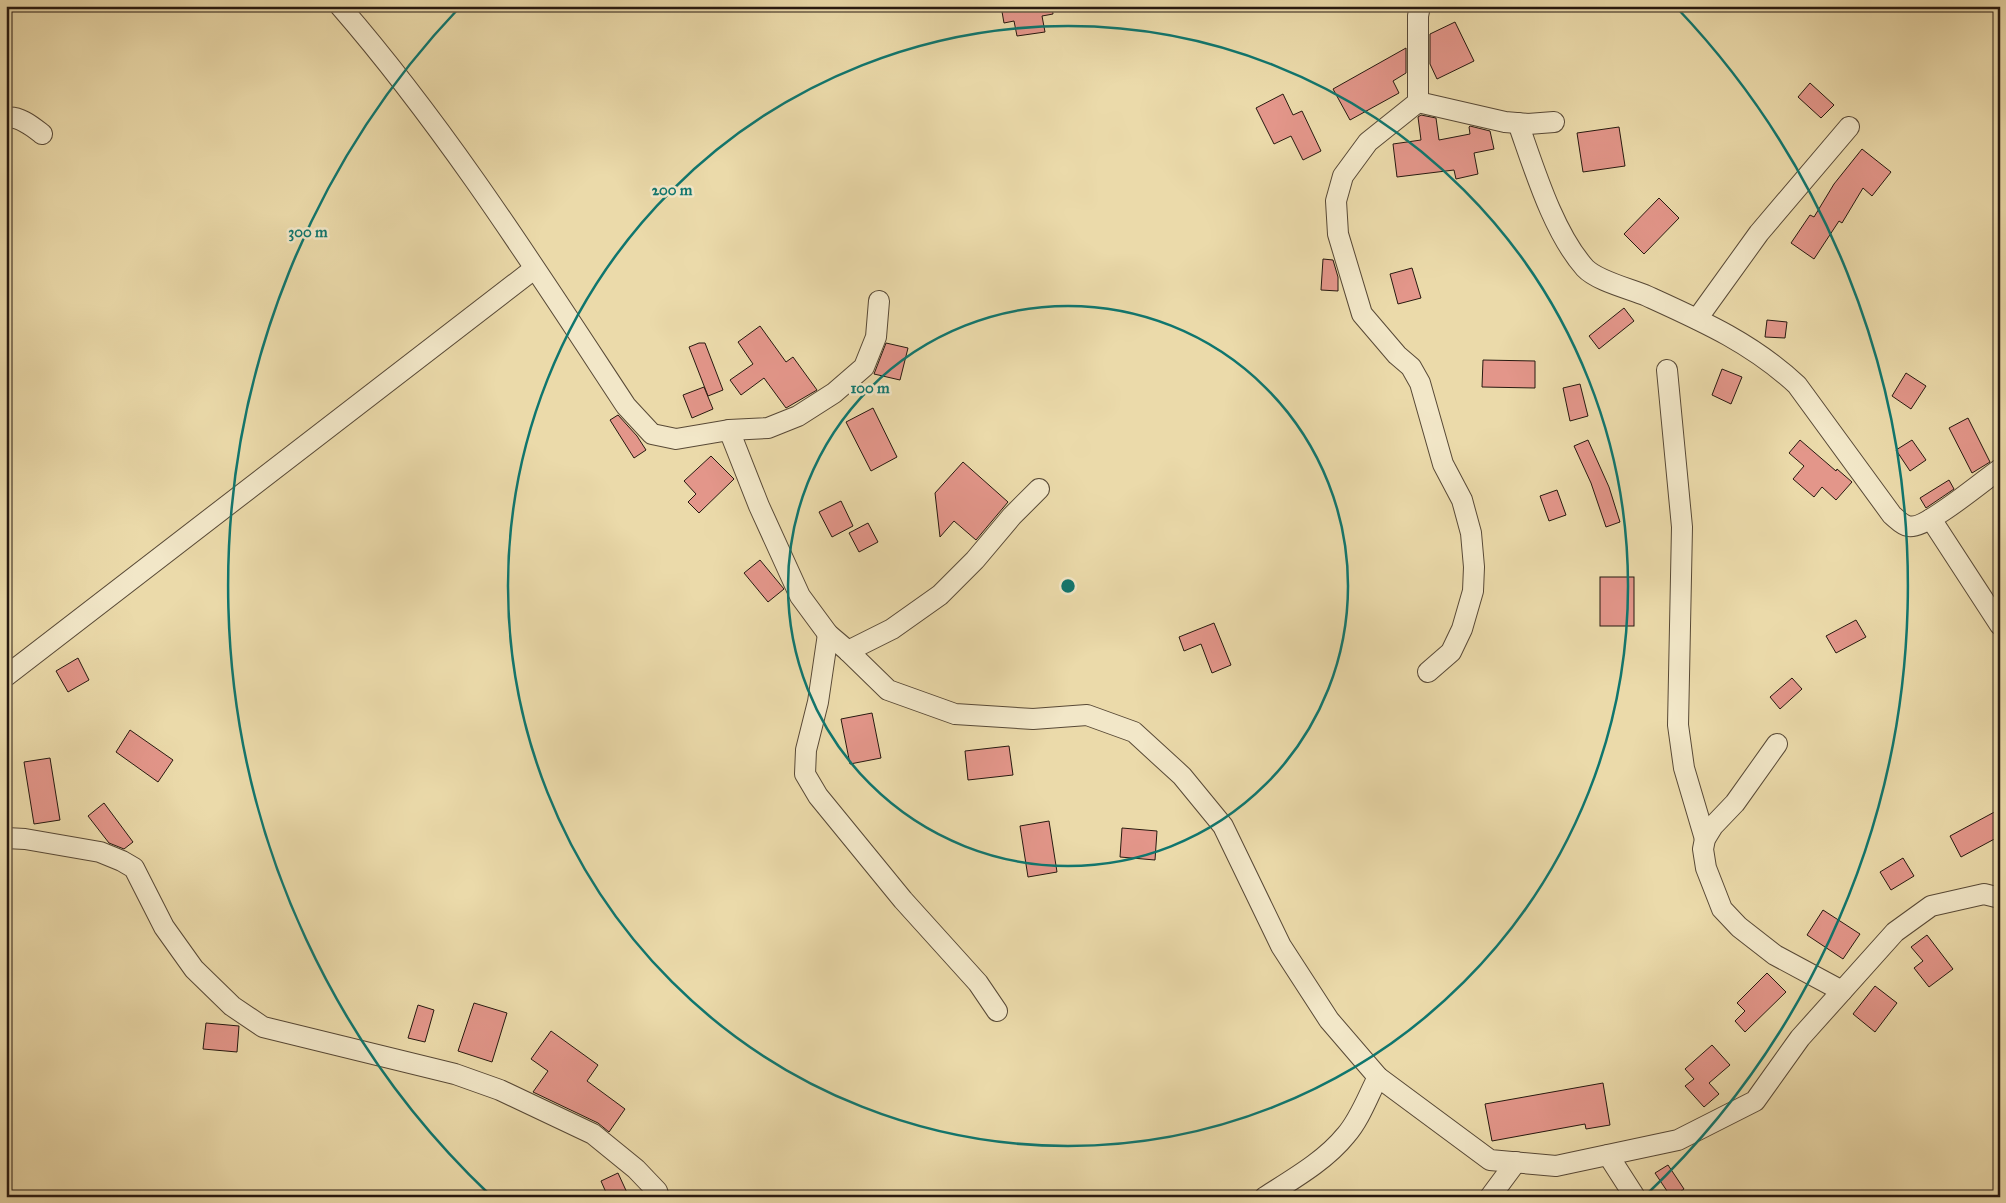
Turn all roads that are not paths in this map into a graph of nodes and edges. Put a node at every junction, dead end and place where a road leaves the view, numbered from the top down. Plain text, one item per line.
1 (340, 6) edge
2 (1420, 6) edge
3 (1418, 102) junction
4 (6, 118) edge
5 (1554, 122) dead end
6 (1518, 123) junction
7 (1848, 126) dead end
8 (42, 134) dead end
9 (534, 269) junction
10 (879, 301) dead end
11 (1697, 319) junction
12 (1667, 370) dead end
13 (729, 430) junction
14 (2000, 469) edge
15 (1039, 489) dead end
16 (1931, 519) junction
17 (2000, 624) edge
18 (828, 634) junction
19 (848, 651) junction
20 (1428, 672) dead end
21 (6, 676) edge
22 (1777, 744) dead end
23 (6, 838) edge
24 (1705, 839) junction
25 (2000, 898) edge
26 (1842, 991) junction
27 (997, 1011) dead end
28 (1378, 1076) junction
29 (1608, 1155) junction
30 (1516, 1162) junction
31 (659, 1197) edge
32 (1265, 1197) edge
33 (1490, 1197) edge
34 (1636, 1197) edge

1 - 9 street
2 - 3 street
3 - 6 street
3 - 20 street
4 - 8 street
5 - 6 street
6 - 11 street
7 - 11 street
9 - 13 street
9 - 21 street
10 - 13 street
11 - 16 street
12 - 24 street
13 - 18 street
14 - 16 street
15 - 19 street
16 - 17 street
18 - 19 street
18 - 27 street
19 - 28 street
22 - 24 street
23 - 31 street
24 - 26 street
25 - 26 street
26 - 29 street
28 - 30 street
28 - 32 street
29 - 30 street
29 - 34 street
30 - 33 street

